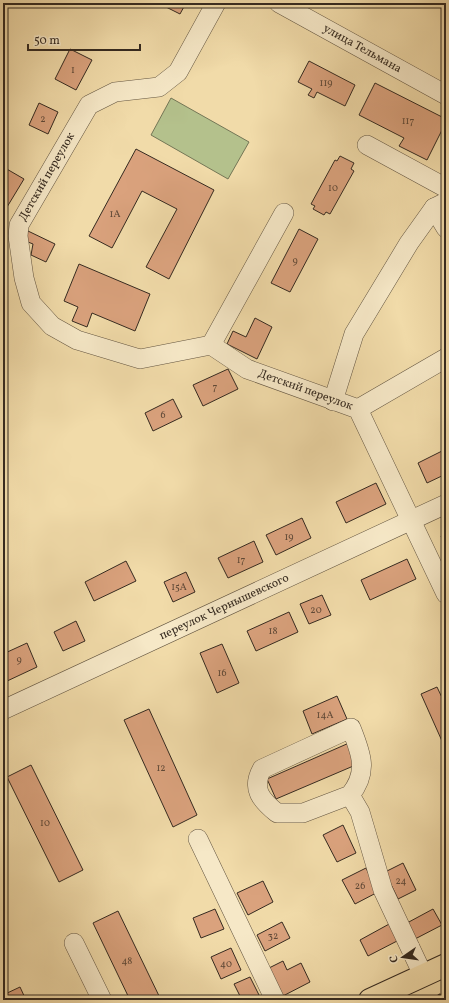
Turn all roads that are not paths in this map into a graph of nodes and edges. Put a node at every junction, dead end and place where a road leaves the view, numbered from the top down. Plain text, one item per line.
1 (216, 3) edge
2 (279, 3) edge
3 (446, 95) edge
4 (367, 145) dead end
5 (446, 188) edge
6 (440, 205) edge
7 (284, 213) dead end
8 (446, 228) edge
9 (210, 345) junction
10 (446, 358) edge
11 (333, 401) junction
12 (358, 410) junction
13 (446, 504) edge
14 (409, 520) junction
15 (446, 594) edge
16 (3, 710) edge
17 (350, 795) junction
18 (198, 839) dead end
19 (74, 943) dead end
20 (446, 965) edge
21 (423, 975) junction
22 (102, 1000) edge
23 (275, 1000) edge
24 (370, 1000) edge

1 - 9 street, Детский переулок
2 - 3 street, улица Тельмана
4 - 5 street
6 - 8 street
6 - 11 street
7 - 9 street
9 - 11 street, Детский переулок
10 - 12 street
11 - 12 street, Детский переулок
12 - 14 street, Детский переулок
13 - 14 street, переулок Чернышевского
14 - 15 street, Детский переулок
14 - 16 street, переулок Чернышевского
17 - 17 street
17 - 21 street
18 - 23 street
19 - 22 street
20 - 21 main road
21 - 24 main road

